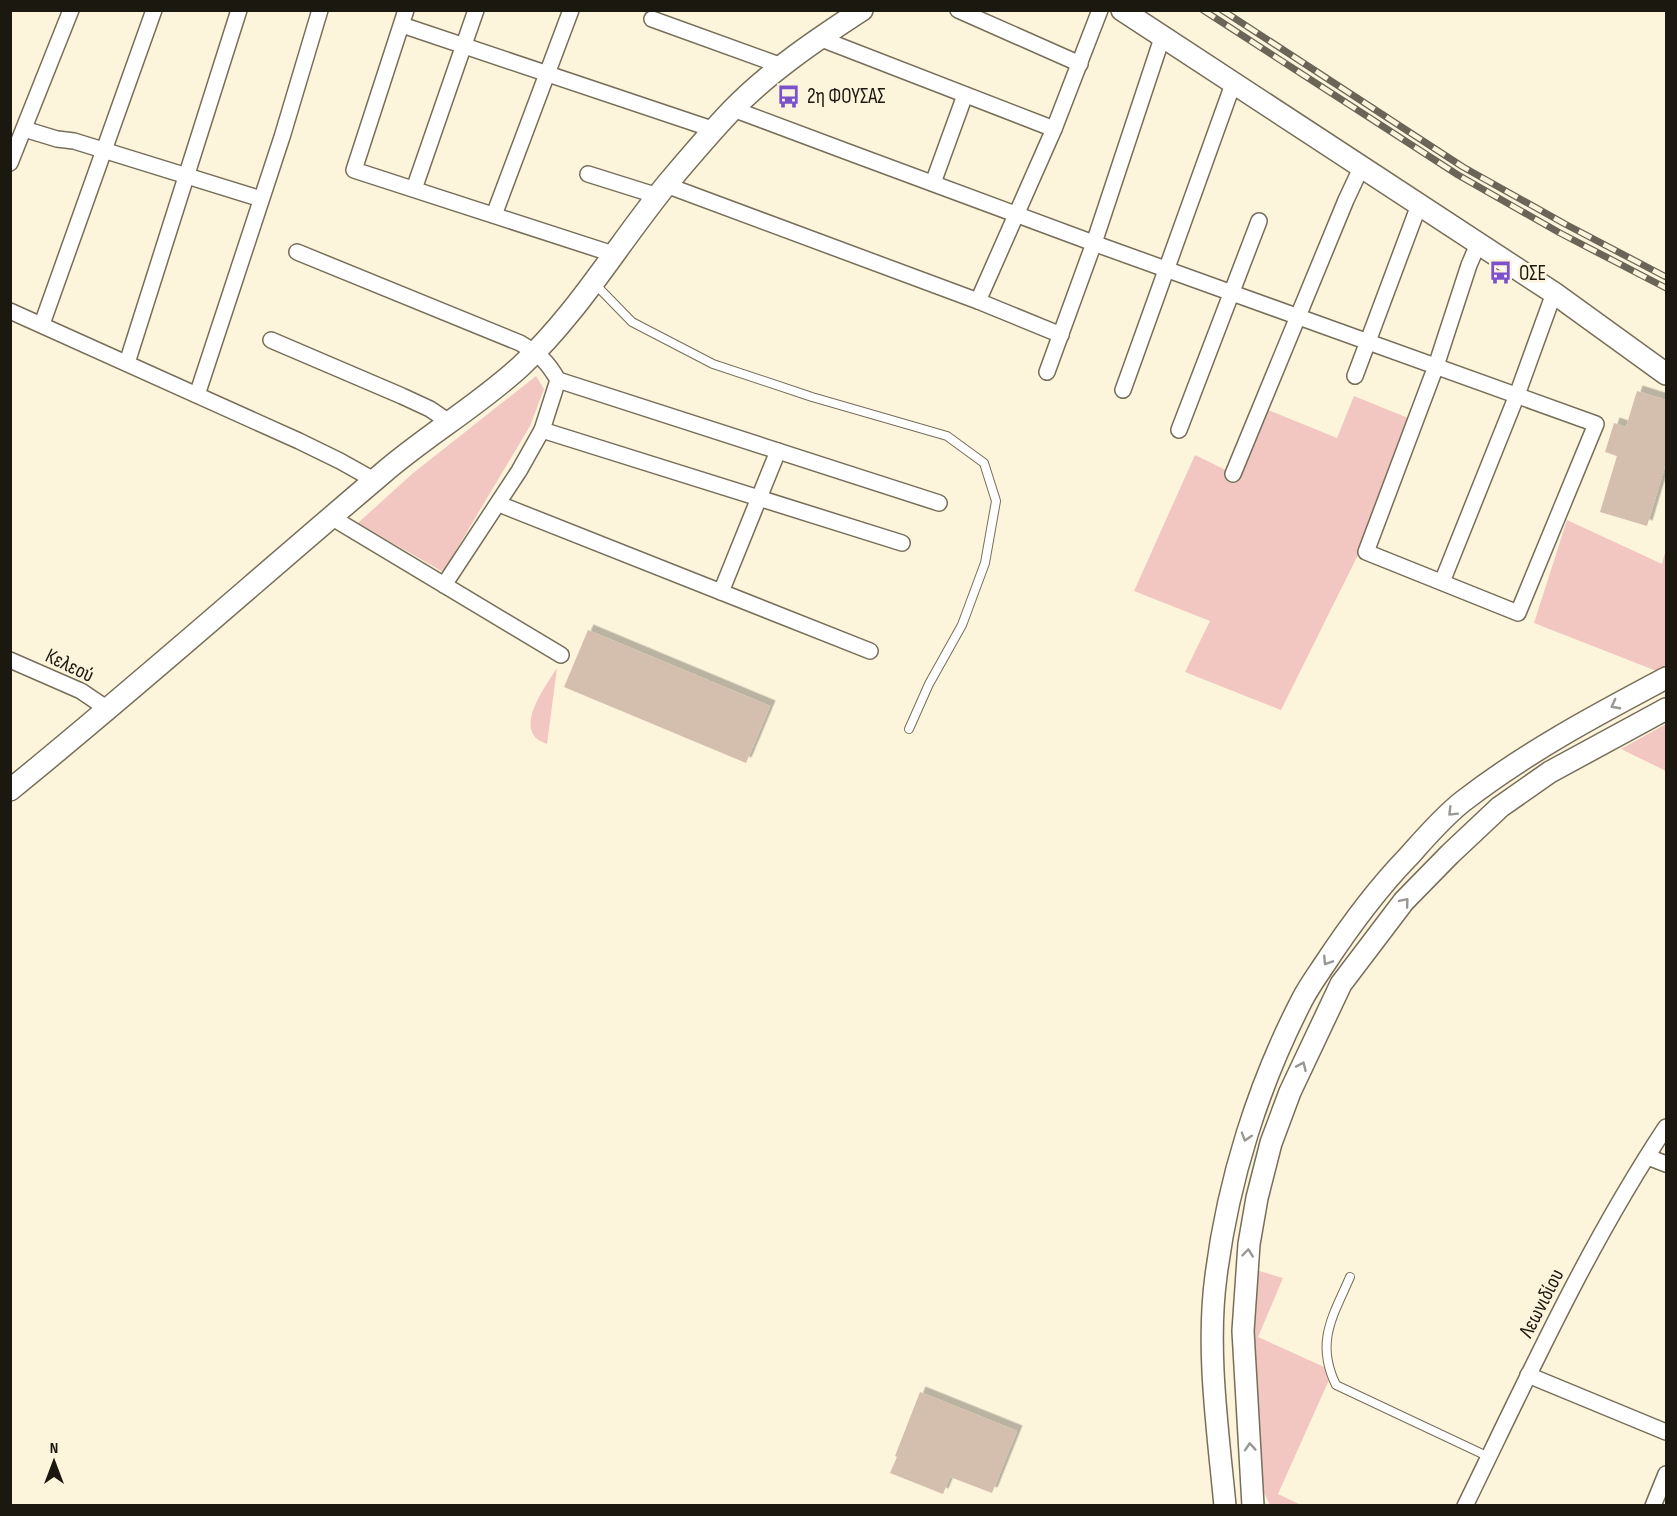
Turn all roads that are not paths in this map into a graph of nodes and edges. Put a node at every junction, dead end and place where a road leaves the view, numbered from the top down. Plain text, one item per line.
1 (71, 10) edge
2 (154, 10) edge
3 (239, 10) edge
4 (320, 10) edge
5 (476, 10) edge
6 (571, 10) edge
7 (862, 10) edge
8 (958, 10) edge
9 (1100, 10) edge
10 (1122, 10) edge
11 (404, 18) edge
12 (652, 19) dead end
13 (819, 38) junction
14 (1162, 38) junction
15 (464, 46) junction
16 (1080, 64) junction
17 (782, 66) junction
18 (547, 74) junction
19 (1233, 84) junction
20 (965, 95) junction
21 (733, 109) junction
22 (24, 129) junction
23 (1054, 129) junction
24 (715, 130) junction
25 (103, 150) junction
26 (10, 163) edge
27 (1361, 168) junction
28 (588, 174) dead end
29 (186, 175) junction
30 (933, 183) junction
31 (414, 189) junction
32 (662, 191) junction
33 (261, 199) junction
34 (1419, 205) junction
35 (1015, 214) junction
36 (494, 215) junction
37 (1258, 221) dead end
38 (1094, 243) junction
39 (1478, 244) junction
40 (297, 252) dead end
41 (613, 254) junction
42 (1168, 270) junction
43 (593, 282) junction
44 (1554, 292) junction
45 (1231, 293) junction
46 (978, 301) junction
47 (10, 311) edge
48 (1299, 317) junction
49 (42, 324) junction
50 (1061, 335) junction
51 (271, 340) dead end
52 (1368, 342) junction
53 (535, 351) junction
54 (127, 363) junction
55 (1436, 366) junction
56 (1047, 372) dead end
57 (1666, 374) edge
58 (1355, 375) dead end
59 (558, 380) junction
60 (1123, 390) dead end
61 (197, 395) junction
62 (1517, 395) junction
63 (449, 422) junction
64 (542, 430) junction
65 (1179, 430) dead end
66 (778, 451) junction
67 (1233, 474) dead end
68 (374, 480) junction
69 (760, 499) junction
70 (939, 503) dead end
71 (499, 504) junction
72 (332, 517) junction
73 (902, 543) dead end
74 (1443, 582) junction
75 (444, 585) junction
76 (721, 592) junction
77 (870, 651) dead end
78 (561, 655) dead end
79 (10, 660) edge
80 (1666, 678) edge
81 (1666, 708) edge
82 (109, 710) junction
83 (909, 729) dead end
84 (10, 790) edge
85 (1666, 1127) edge
86 (1648, 1157) junction
87 (1666, 1164) edge
88 (1350, 1277) dead end
89 (1528, 1375) junction
90 (1666, 1432) edge
91 (1489, 1457) junction
92 (1666, 1474) edge
93 (1225, 1506) edge
94 (1253, 1506) edge
95 (1465, 1506) edge
96 (1653, 1506) edge

1 - 22 street
2 - 25 street
3 - 29 street
4 - 33 street
5 - 15 street
6 - 18 street
7 - 13 street
8 - 16 street
9 - 16 street
10 - 14 street
11 - 15 street
11 - 31 street
12 - 17 street
13 - 17 street
13 - 20 street
14 - 19 street
14 - 38 street
15 - 18 street
15 - 31 street
16 - 23 street
17 - 21 street
18 - 24 street
18 - 36 street
19 - 27 street
19 - 42 street
20 - 23 street
20 - 30 street
21 - 24 street
21 - 30 street
22 - 25 street
22 - 26 street
23 - 35 street
24 - 32 street
25 - 29 street
25 - 49 street
27 - 34 street
27 - 48 street
28 - 32 street
29 - 33 street
29 - 54 street
30 - 35 street
31 - 36 street
32 - 41 street
32 - 46 street
33 - 61 street
34 - 39 street
34 - 52 street
35 - 38 street
35 - 46 street
36 - 41 street
37 - 45 street
38 - 42 street
38 - 50 street
39 - 44 street
39 - 55 street
40 - 53 street
41 - 43 street
42 - 45 street
42 - 60 street
43 - 53 street
43 - 83 lane
44 - 57 street
44 - 62 street
45 - 48 street
45 - 65 street
46 - 50 street
47 - 49 street
48 - 52 street
48 - 67 street
49 - 54 street
50 - 56 street
51 - 63 street
52 - 55 street
52 - 58 street
53 - 59 street
53 - 63 street
54 - 61 street
55 - 62 street
55 - 74 street
59 - 64 street
59 - 66 street
61 - 68 street
62 - 74 street
62 - 74 street
63 - 68 street
64 - 69 street
64 - 71 street
66 - 69 street
66 - 70 street
68 - 72 street
69 - 73 street
69 - 76 street
71 - 75 street
71 - 76 street
72 - 75 street
72 - 82 street
75 - 78 street
76 - 77 street
79 - 82 street, Κελεού
80 -> 93 street
94 -> 81 street
82 - 84 street
85 - 86 street, Λεωνιδίου
86 - 87 street
86 - 89 street, Λεωνιδίου
88 - 91 lane
89 - 90 street
89 - 91 street, Λεωνιδίου
91 - 95 street, Λεωνιδίου
92 - 96 street

